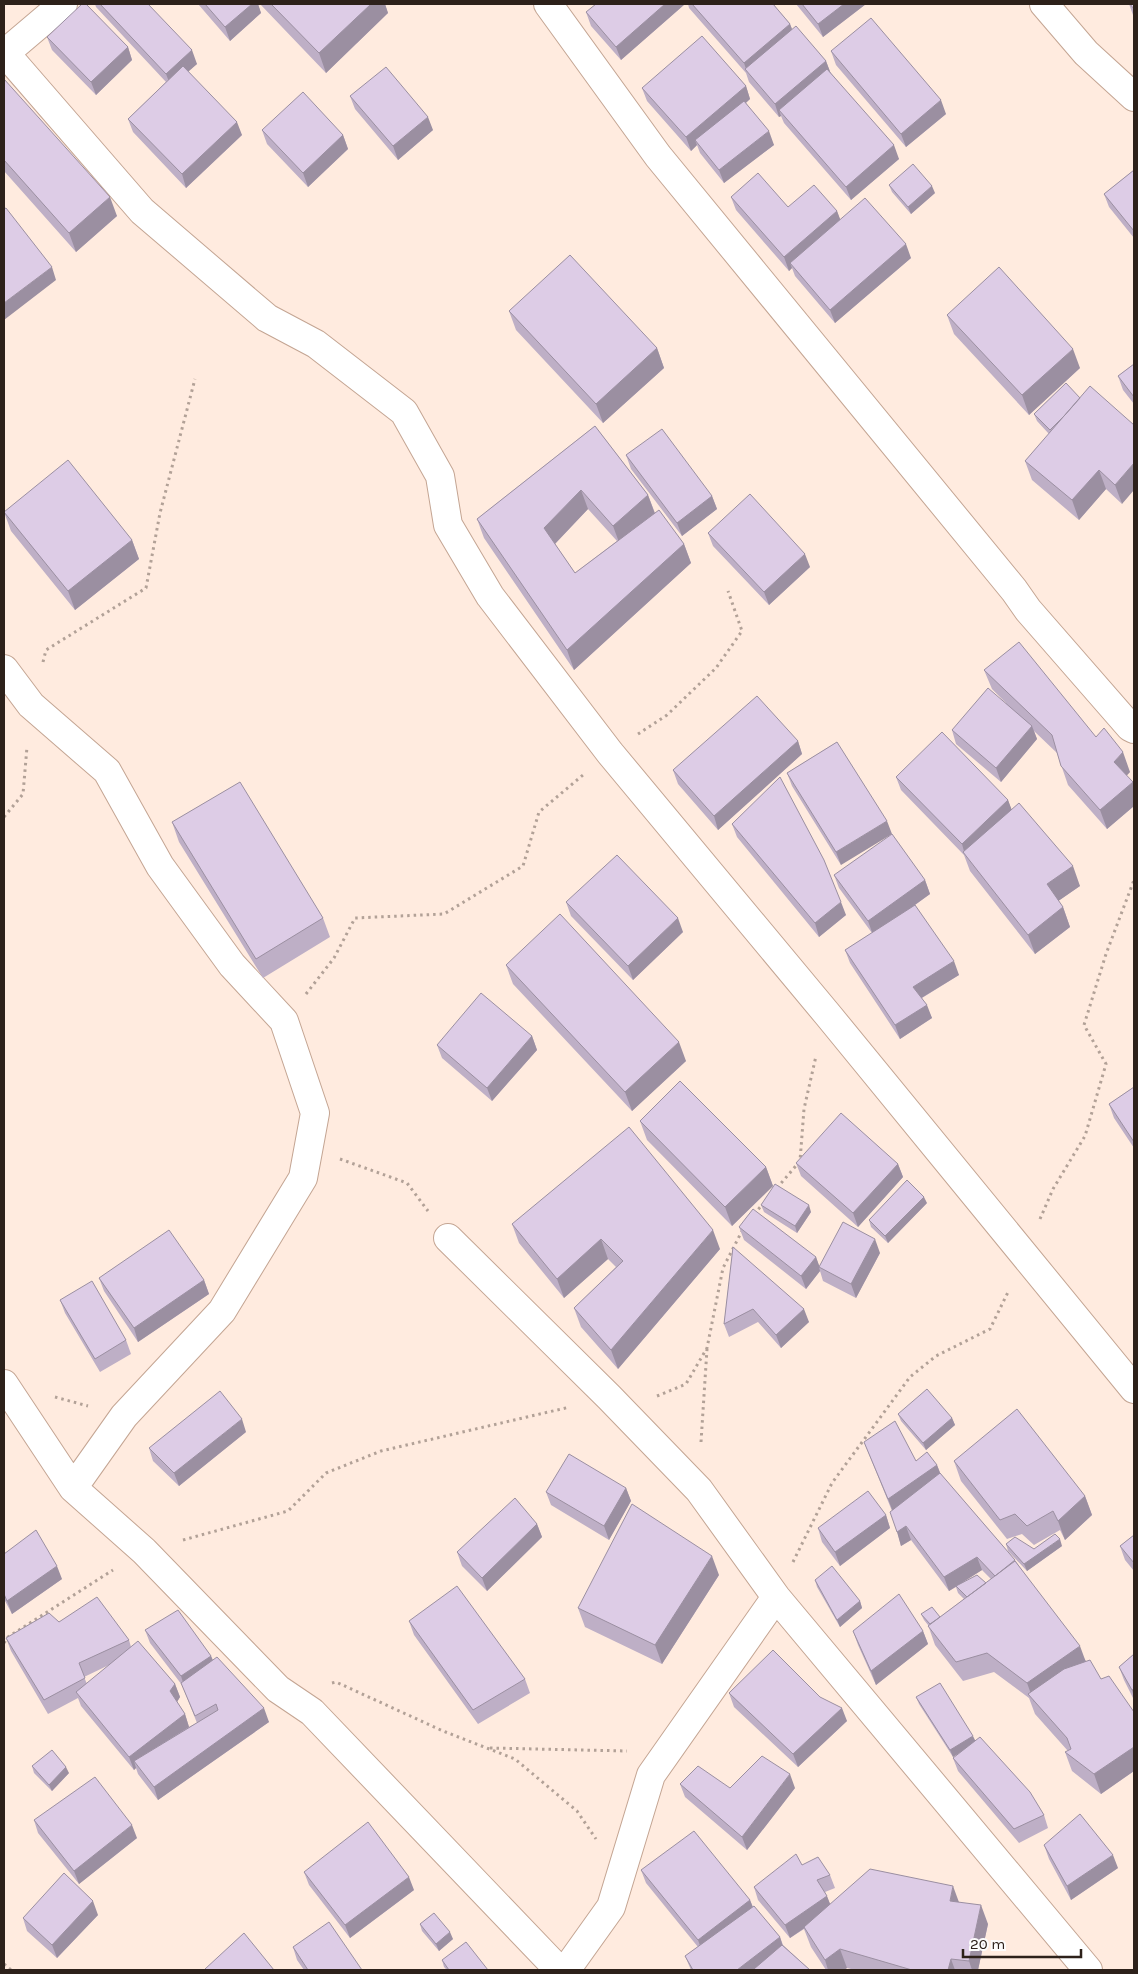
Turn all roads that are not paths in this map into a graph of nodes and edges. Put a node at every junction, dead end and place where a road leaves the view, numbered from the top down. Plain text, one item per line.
1 (63, 4) edge
2 (548, 4) edge
3 (1044, 4) edge
4 (4, 54) edge
5 (1134, 97) edge
6 (4, 669) edge
7 (1134, 729) edge
8 (448, 1238) road end
9 (4, 1384) edge
10 (1134, 1389) edge
11 (73, 1488) junction
12 (776, 1597) junction
13 (559, 1970) edge
14 (566, 1970) edge
15 (1088, 1970) edge

1 - 4 street
2 - 7 street
3 - 5 street
4 - 10 street
6 - 11 street
8 - 12 street
9 - 11 street
11 - 13 street
12 - 14 street
12 - 15 street

